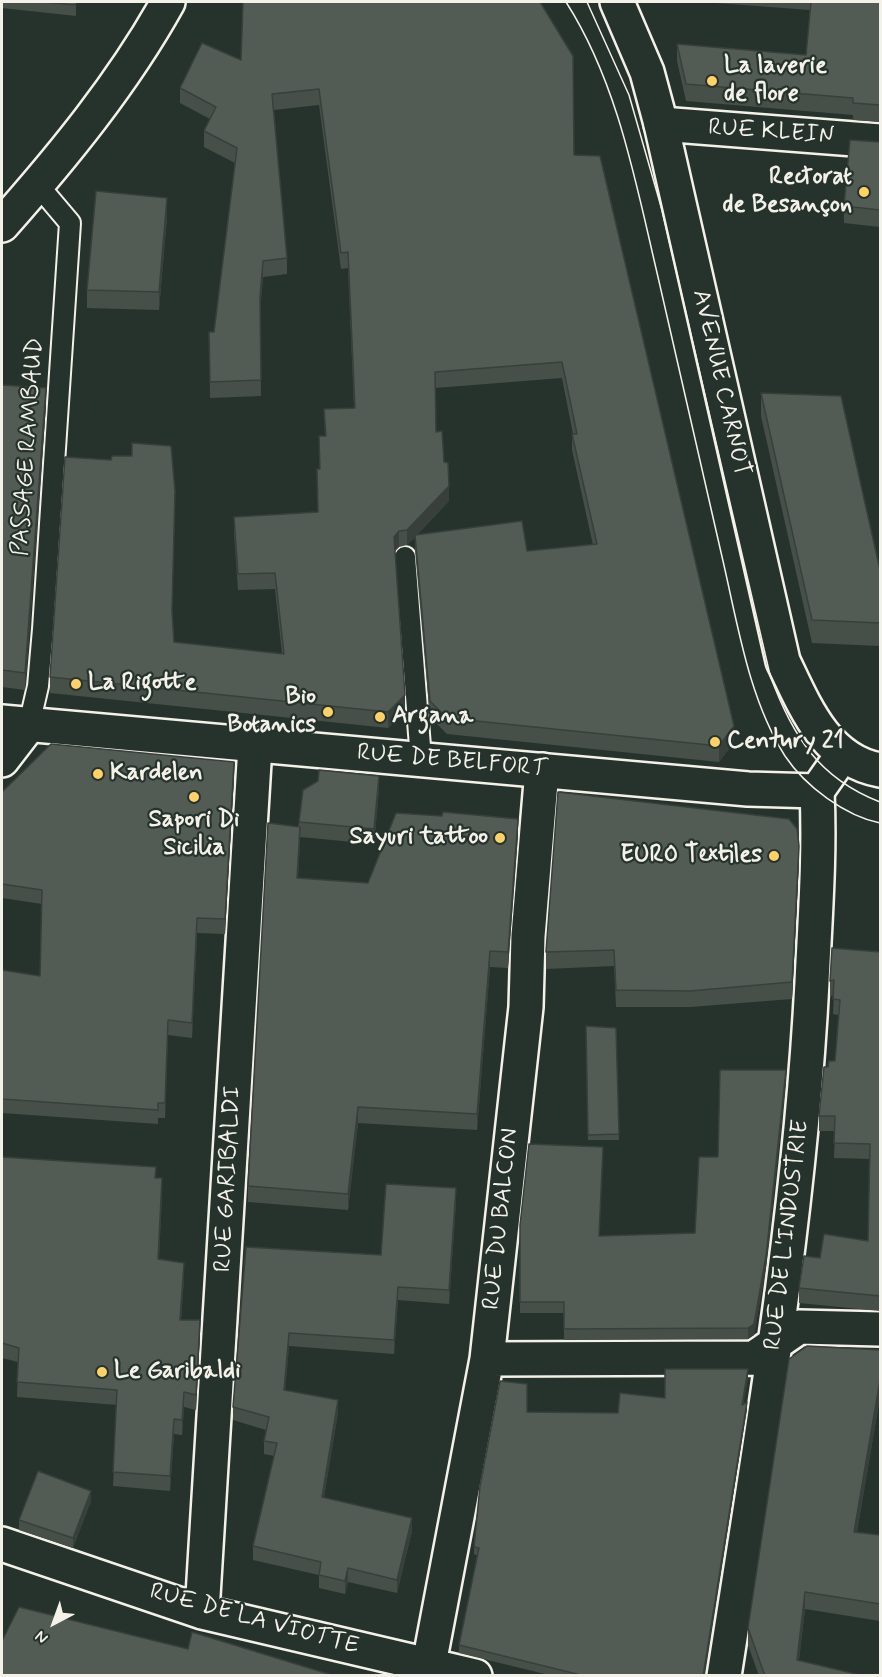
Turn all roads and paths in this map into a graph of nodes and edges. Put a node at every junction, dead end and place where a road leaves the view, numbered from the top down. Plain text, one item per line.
1 (168, 2) edge
2 (617, 2) edge
3 (661, 124) junction
4 (880, 141) edge
5 (37, 184) junction
6 (2, 225) edge
7 (405, 558) edge
8 (15, 723) edge
9 (255, 746) junction
10 (843, 754) junction
11 (421, 759) junction
12 (2, 760) edge
13 (542, 770) junction
14 (880, 770) edge
15 (817, 791) junction
16 (880, 1329) edge
17 (776, 1343) junction
18 (487, 1359) junction
19 (2, 1544) edge
20 (202, 1612) junction
21 (429, 1664) junction
22 (475, 1676) edge
23 (724, 1676) edge

1 - 5 street
2 - 3 street, AVENUE CARNOT
3 - 4 street, RUE KLEIN
3 - 10 street, AVENUE CARNOT
5 - 6 street
5 - 8 lane, PASSAGE RAMBAUD
7 - 11 lane
8 - 9 street, RUE DE BELFORT
8 - 12 street
9 - 11 street, RUE DE BELFORT
9 - 20 street, RUE GARIBALDI
10 - 14 street
10 - 15 street
11 - 13 street, RUE DE BELFORT
13 - 15 street, RUE DE BELFORT
13 - 18 street, RUE DU BALCON
15 - 17 street, RUE DE L'INDUSTRIE
16 - 17 street
17 - 18 street
17 - 23 street, RUE DE L'INDUSTRIE
18 - 21 street, RUE DU BALCON
19 - 20 street, RUE DE LA VIOTTE
20 - 21 street, RUE DE LA VIOTTE
21 - 22 street, RUE DE LA VIOTTE

